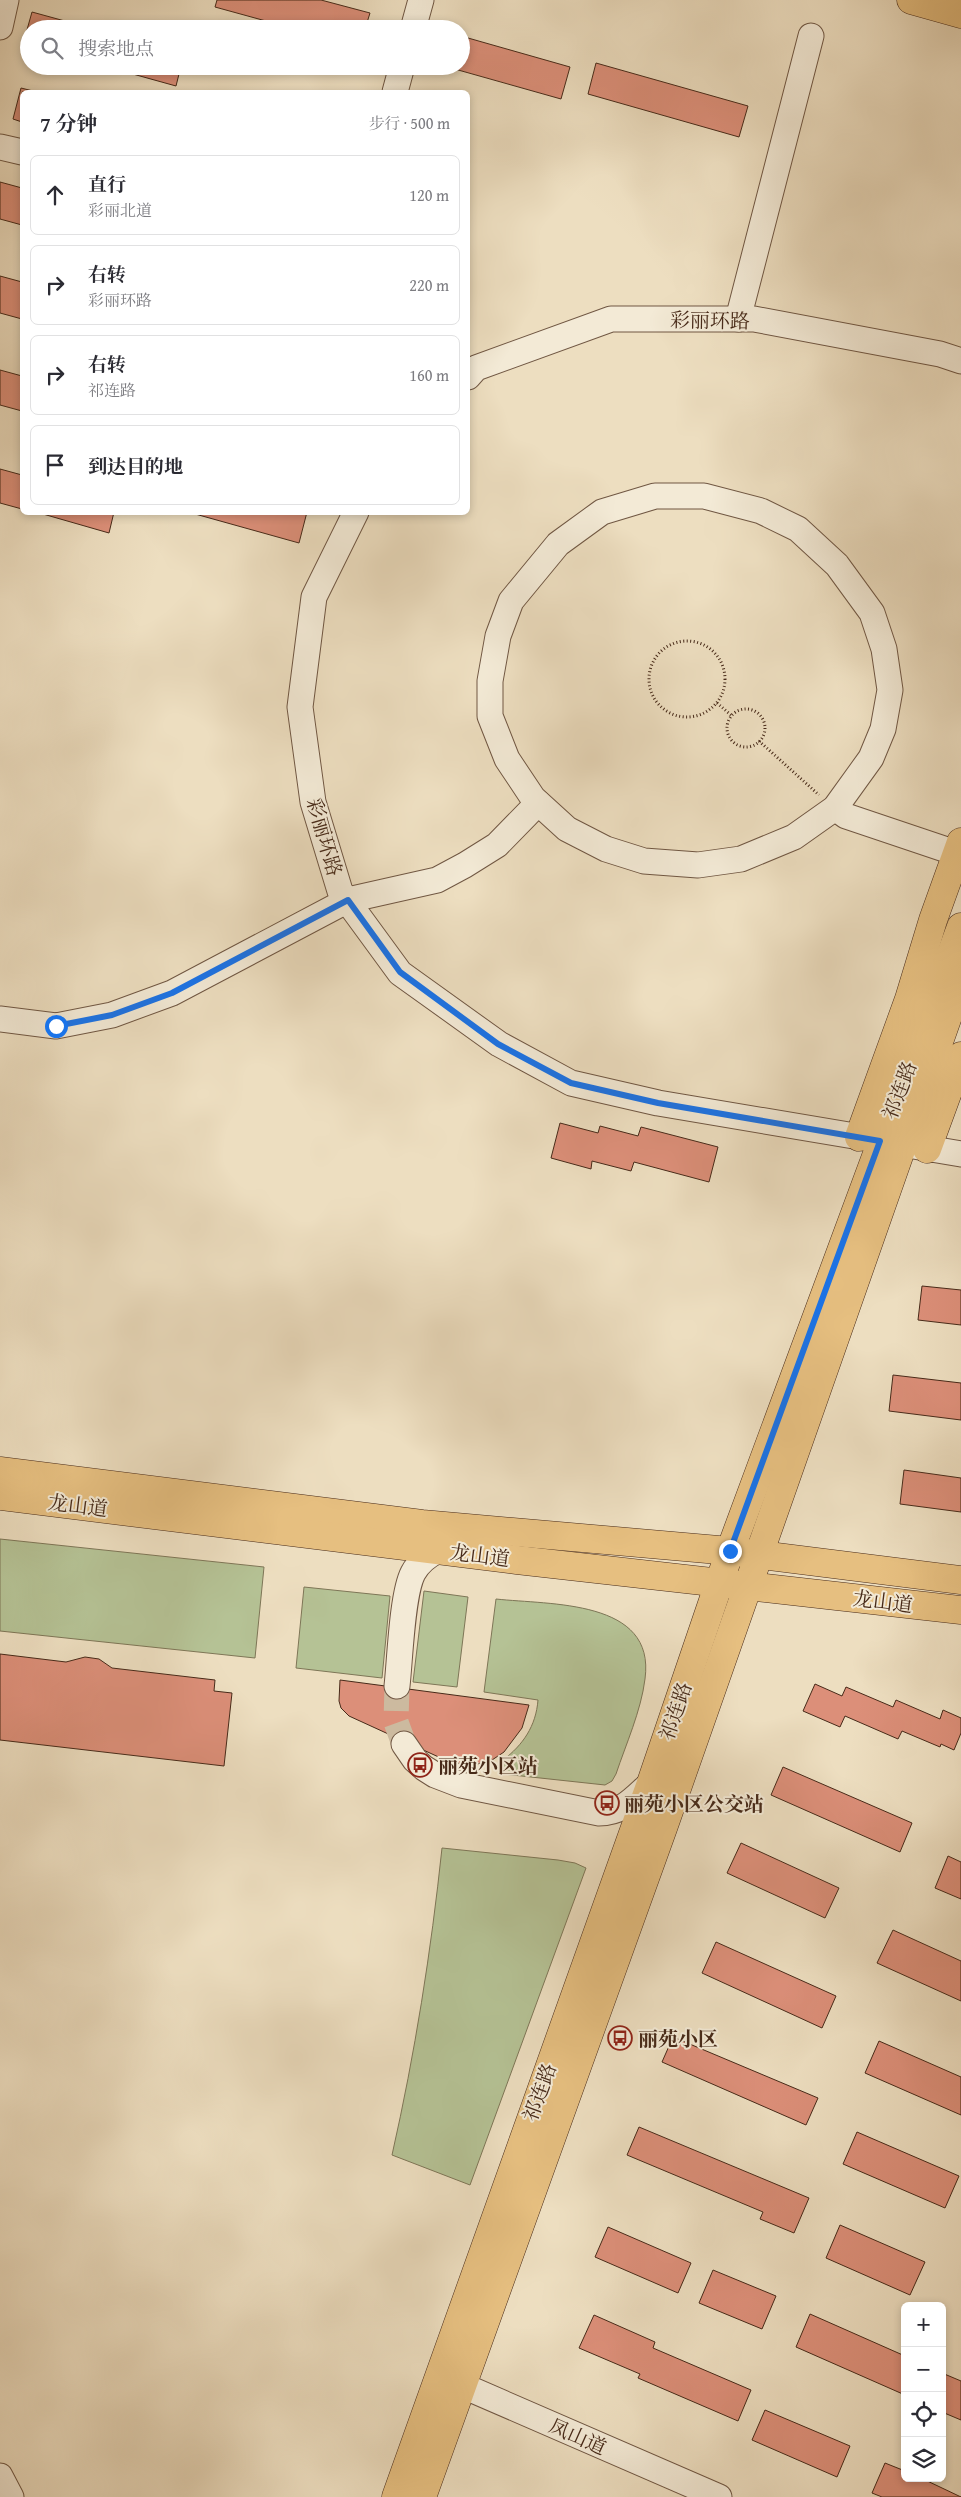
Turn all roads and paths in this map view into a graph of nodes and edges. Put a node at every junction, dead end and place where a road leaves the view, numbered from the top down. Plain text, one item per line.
1 (6, 0) edge
2 (421, 0) edge
3 (911, 0) edge
4 (961, 14) edge
5 (415, 20) edge
6 (0, 28) edge
7 (811, 36) dead end
8 (399, 75) edge
9 (395, 90) edge
10 (0, 147) edge
11 (20, 152) edge
12 (738, 319) junction
13 (961, 361) edge
14 (470, 374) edge
15 (355, 515) edge
16 (717, 703) junction
17 (731, 715) junction
18 (759, 741) junction
19 (538, 803) junction
20 (835, 808) junction
21 (959, 848) edge
22 (348, 900) junction
23 (961, 927) edge
24 (961, 979) edge
25 (0, 1019) edge
26 (961, 1056) edge
27 (892, 1143) junction
28 (961, 1154) edge
29 (0, 1471) edge
30 (0, 1496) edge
31 (439, 1550) junction
32 (730, 1551) junction
33 (758, 1555) junction
34 (961, 1580) edge
35 (719, 1582) junction
36 (747, 1585) junction
37 (961, 1610) edge
38 (397, 1686) tunnel mouth
39 (404, 1744) tunnel mouth
40 (650, 1783) junction
41 (448, 2384) junction
42 (0, 2476) edge
43 (10, 2497) edge
44 (396, 2497) edge
45 (422, 2497) edge
46 (697, 2497) edge
47 (719, 2497) edge

1 - 6 street
2 - 5 street
3 - 4 main road
7 - 12 street
8 - 9 street
10 - 11 street
12 - 13 street, 彩丽环路
12 - 14 street, 彩丽环路
15 - 22 street, 彩丽环路
16 - 16 path
16 - 17 path
17 - 18 path
17 - 18 path
18 - 20 path
19 - 20 street
19 - 20 street
19 - 22 street
20 - 21 street
21 - 27 main road
22 - 25 street
22 - 27 street, 彩丽环路
23 - 27 main road, 祁连路
24 - 27 main road, 祁连路
26 - 27 main road
27 - 28 street, 彩丽环路
27 - 32 main road, 祁连路
27 - 33 main road, 祁连路
29 - 32 main road, 龙山道
30 - 31 main road, 龙山道
31 - 35 main road, 龙山道
31 - 38 street
32 - 33 main road, 龙山道
32 - 35 main road, 祁连路
33 - 34 main road, 龙山道
33 - 36 main road, 祁连路
35 - 36 main road, 龙山道
35 - 40 main road, 祁连路
36 - 37 main road, 龙山道
36 - 41 main road, 祁连路
39 - 40 street
40 - 41 main road, 祁连路
41 - 44 main road, 祁连路
41 - 45 main road, 祁连路
41 - 46 street, 凤山道
41 - 47 street, 凤山道
42 - 43 street

